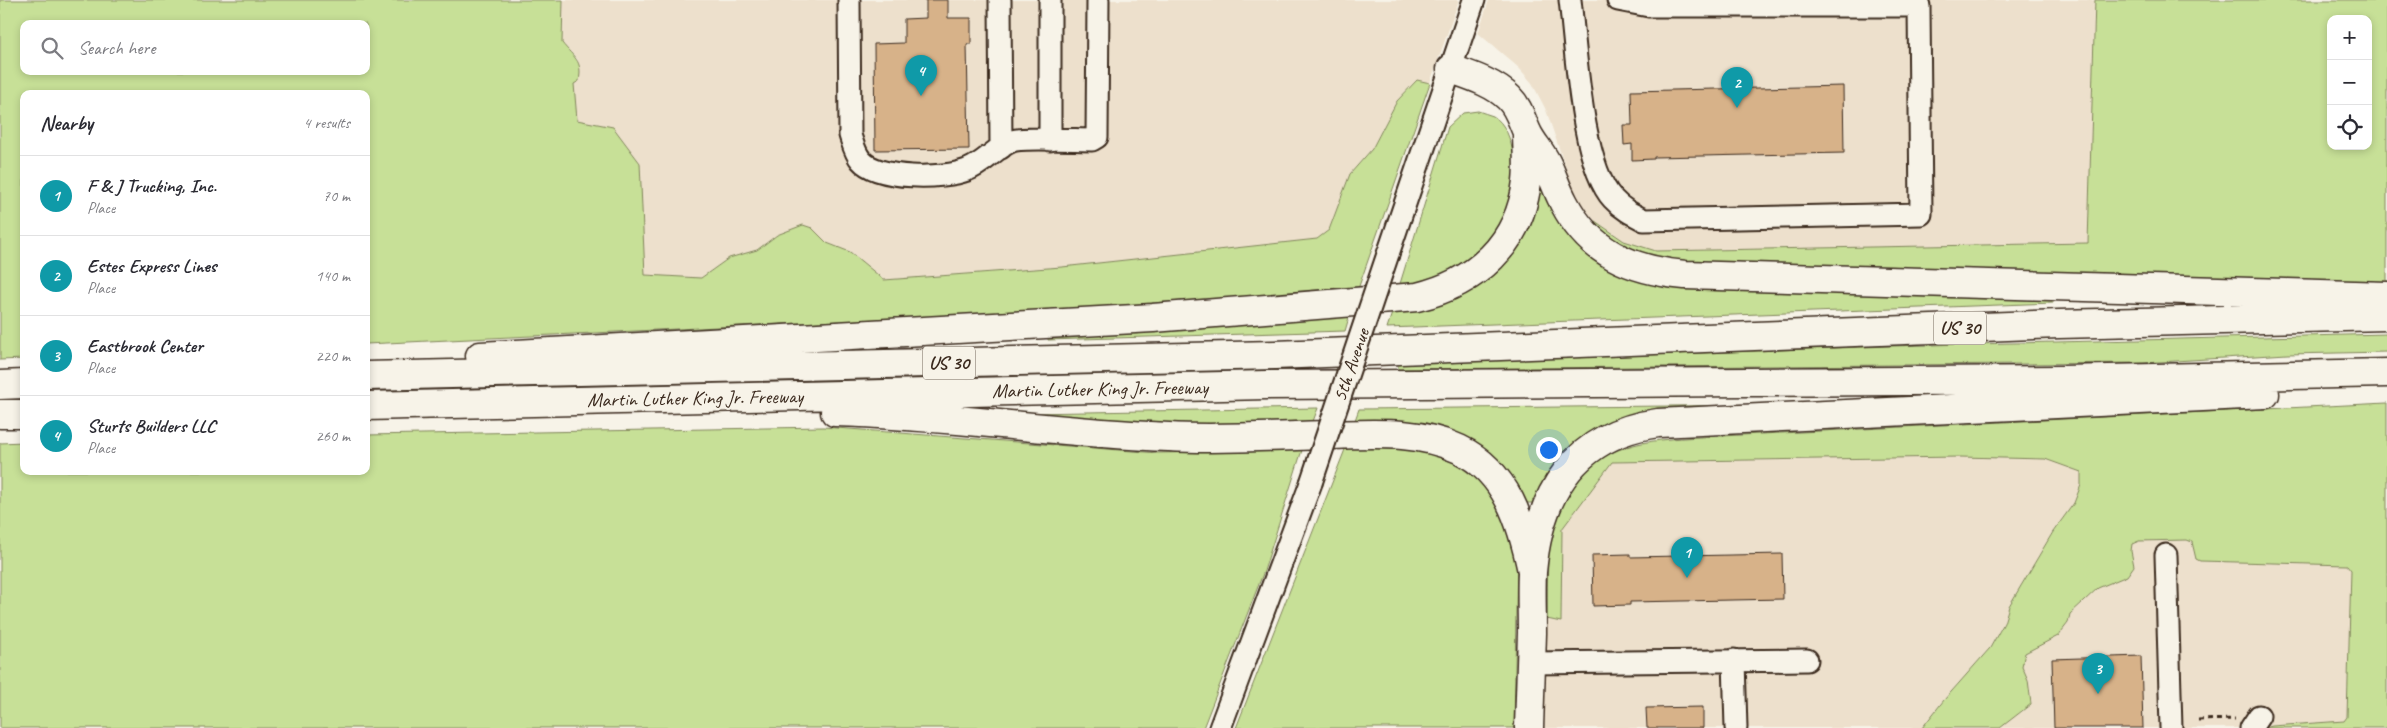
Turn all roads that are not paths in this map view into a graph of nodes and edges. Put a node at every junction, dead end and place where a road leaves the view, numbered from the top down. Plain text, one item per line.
1 (849, 0) edge
2 (1000, 0) edge
3 (1050, 0) edge
4 (1098, 0) edge
5 (1474, 0) edge
6 (1570, 0) edge
7 (1618, 0) edge
8 (1451, 69) junction
9 (1527, 132) junction
10 (1050, 140) junction
11 (1001, 148) junction
12 (2387, 296) edge
13 (2387, 316) edge
14 (370, 368) edge
15 (2387, 373) edge
16 (370, 376) edge
17 (20, 384) edge
18 (0, 385) edge
19 (2387, 388) edge
20 (436, 404) junction
21 (370, 406) edge
22 (0, 414) edge
23 (20, 414) edge
24 (2166, 554) dead end
25 (1532, 571) junction
26 (1734, 660) junction
27 (1807, 660) dead end
28 (1531, 663) junction
29 (1220, 728) edge
30 (1529, 728) edge
31 (1736, 728) edge
32 (2171, 728) edge

1 - 11 street
2 - 11 street
3 - 10 street
4 - 10 street
5 - 8 street, 5th Avenue
6 - 7 street
8 - 9 highway
8 - 29 street, 5th Avenue, bridge
9 - 12 highway
9 - 14 highway
10 - 11 street
13 - 16 highway, Martin Luther King Jr. Freeway / US 30
15 - 20 highway, Martin Luther King Jr. Freeway / US 30
17 - 18 highway
19 - 25 highway
20 - 21 highway, Martin Luther King Jr. Freeway / US 30
20 - 25 highway
22 - 23 highway
24 - 32 street
25 - 28 highway
26 - 27 street
26 - 28 street
26 - 31 street
28 - 30 highway

